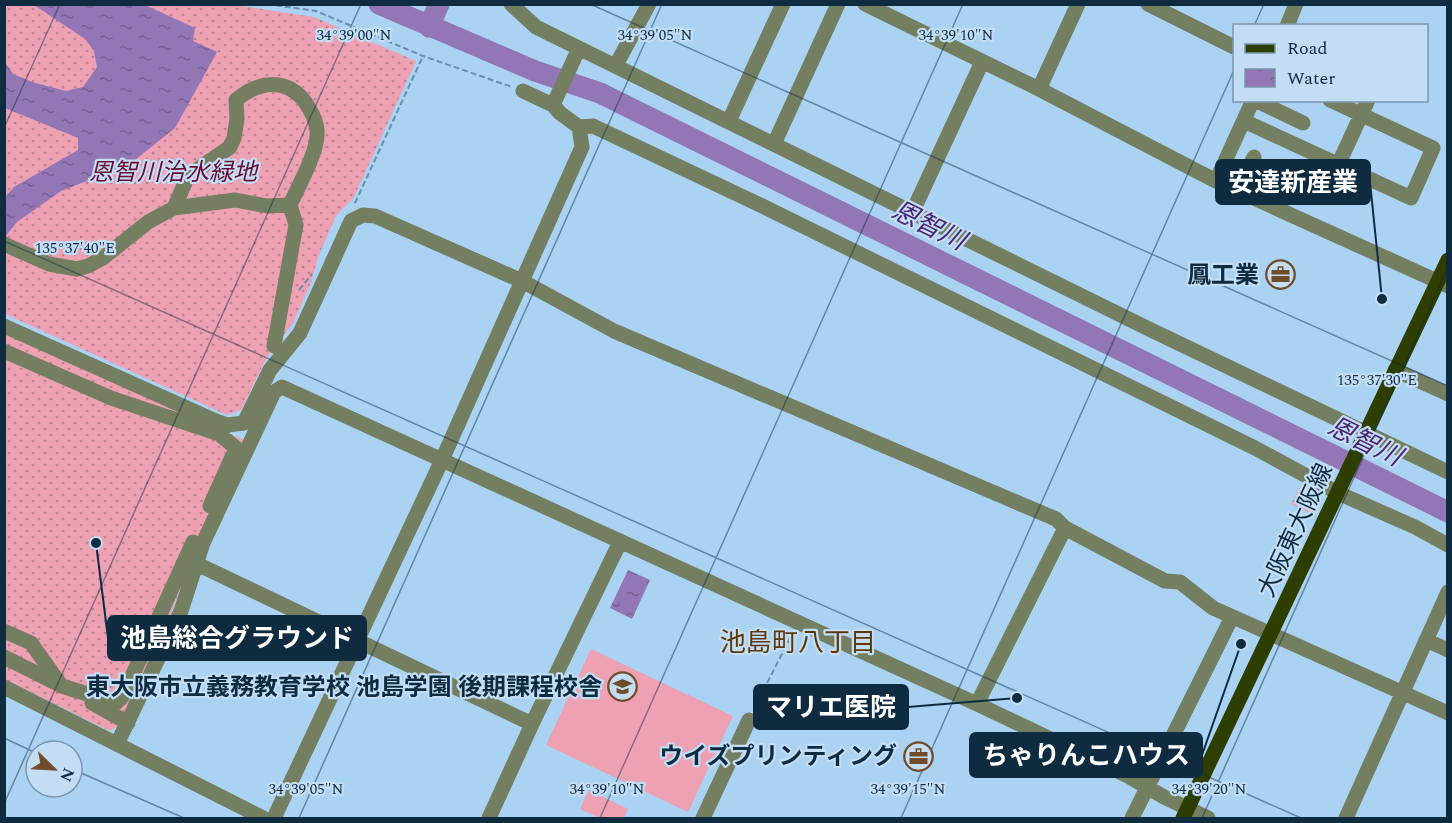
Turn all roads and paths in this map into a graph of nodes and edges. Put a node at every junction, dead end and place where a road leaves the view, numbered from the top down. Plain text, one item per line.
1 (267, 4) edge
2 (511, 4) edge
3 (649, 4) edge
4 (783, 4) edge
5 (838, 4) edge
6 (865, 4) edge
7 (1077, 4) edge
8 (1148, 4) edge
9 (1296, 4) edge
10 (1288, 24) edge
11 (1233, 46) edge
12 (579, 48) junction
13 (423, 56) junction
14 (982, 62) junction
15 (616, 65) junction
16 (1039, 89) junction
17 (523, 91) joint
18 (1253, 102) edge
19 (1258, 102) edge
20 (1334, 102) edge
21 (1367, 102) edge
22 (553, 105) junction
23 (1362, 115) junction
24 (729, 121) junction
25 (1244, 121) junction
26 (1304, 123) dead end
27 (579, 127) junction
28 (774, 144) junction
29 (1254, 157) dead end
30 (1336, 170) junction
31 (1216, 181) junction
32 (1237, 191) junction
33 (290, 206) junction
34 (352, 207) dead end
35 (174, 208) junction
36 (912, 213) junction
37 (4, 244) edge
38 (1448, 260) edge
39 (316, 268) dead end
40 (522, 281) junction
41 (1442, 284) edge
42 (282, 297) junction
43 (4, 326) edge
44 (274, 346) dead end
45 (5, 352) edge
46 (1395, 370) junction
47 (1448, 394) edge
48 (244, 423) junction
49 (223, 429) junction
50 (1365, 434) junction
51 (252, 441) junction
52 (442, 460) junction
53 (1448, 472) edge
54 (1339, 491) junction
55 (1065, 528) junction
56 (620, 542) junction
57 (1448, 545) edge
58 (195, 563) junction
59 (1448, 592) edge
60 (1232, 617) junction
61 (798, 621) junction
62 (4, 631) edge
63 (1270, 635) junction
64 (1426, 640) junction
65 (358, 641) junction
66 (1448, 650) edge
67 (4, 657) edge
68 (62, 686) junction
69 (4, 687) edge
70 (1403, 693) junction
71 (977, 704) junction
72 (1448, 713) edge
73 (749, 720) joint
74 (128, 723) junction
75 (532, 724) junction
76 (117, 744) junction
77 (1147, 787) junction
78 (1186, 814) edge
79 (263, 819) edge
80 (274, 819) edge
81 (489, 819) edge
82 (703, 819) edge
83 (1132, 819) edge
84 (1208, 819) edge
85 (1346, 819) edge

1 - 13 path
2 - 12 street
3 - 15 street
4 - 24 street
5 - 28 street
6 - 14 street
7 - 16 street
8 - 11 street
9 - 10 street
12 - 15 street
12 - 22 street
13 - 17 path
13 - 34 path
14 - 16 street
14 - 36 street
15 - 24 street
16 - 31 street
17 - 22 street
18 - 25 street
19 - 26 street
20 - 23 street
21 - 23 street
22 - 27 street
23 - 30 street
23 - 30 street
24 - 28 street
25 - 30 street
25 - 31 street
27 - 40 street
27 - 54 street
28 - 36 street
29 - 32 street
31 - 32 street
32 - 41 street
33 - 35 street
33 - 35 street
33 - 42 street
35 - 37 street
36 - 50 street
38 - 41 main road, 大阪東大阪線
39 - 42 path
40 - 48 street
40 - 52 street
40 - 55 street
41 - 46 main road, 大阪東大阪線
42 - 44 street
43 - 49 street
45 - 49 street
46 - 47 street
46 - 50 main road, 大阪東大阪線
48 - 49 street
48 - 51 street
49 - 68 street
50 - 53 street
50 - 54 main road, 大阪東大阪線
51 - 52 street
51 - 58 street
52 - 56 street
52 - 65 street
54 - 57 street
54 - 63 main road, 大阪東大阪線
55 - 60 street
55 - 71 street
56 - 61 street
56 - 75 street
58 - 65 street
58 - 74 street
59 - 64 street
60 - 63 street
60 - 77 street
61 - 71 street
61 - 73 path
62 - 68 street
63 - 70 street
63 - 78 main road, 大阪東大阪線
64 - 66 street
64 - 70 street
65 - 75 street
65 - 80 street
67 - 68 street
68 - 74 street
69 - 76 street
70 - 72 street
70 - 85 street
71 - 77 street
73 - 82 street
74 - 76 street
75 - 81 street
76 - 79 street
77 - 78 street
77 - 83 street
78 - 84 street

